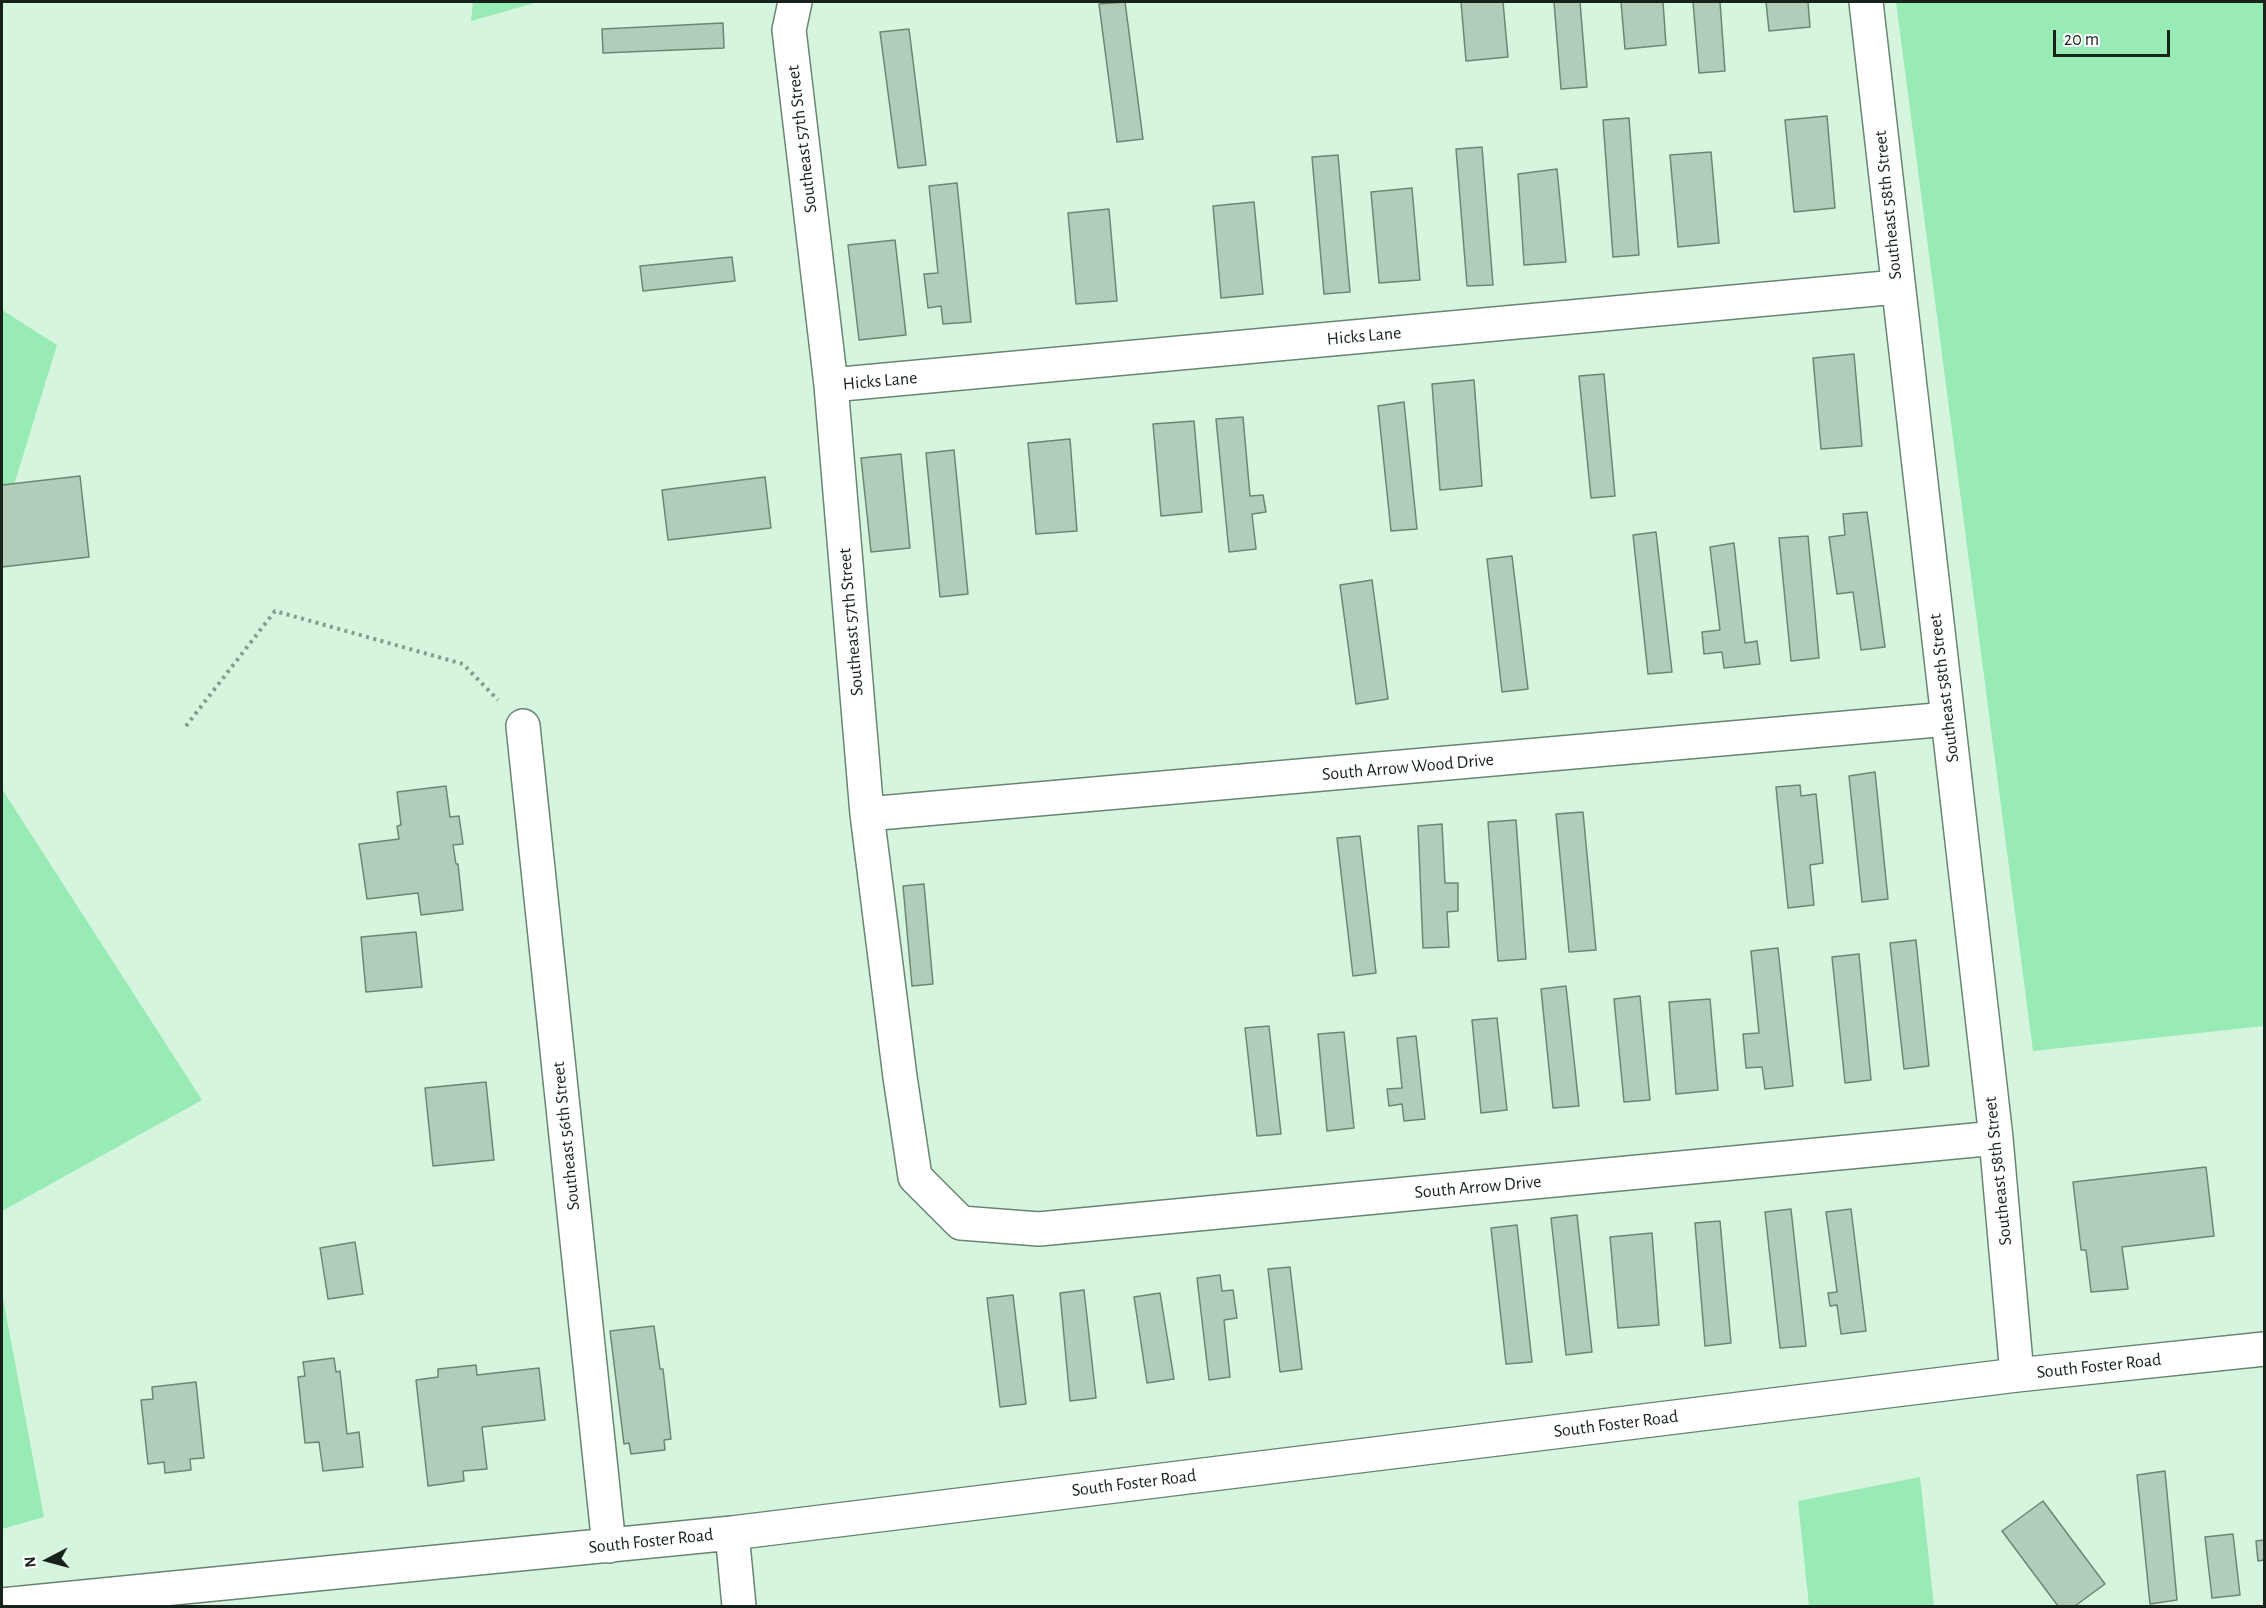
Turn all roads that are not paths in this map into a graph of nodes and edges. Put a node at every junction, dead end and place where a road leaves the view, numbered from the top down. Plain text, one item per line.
1 (795, 2) edge
2 (1866, 2) edge
3 (1897, 287) junction
4 (831, 385) junction
5 (1948, 719) junction
6 (523, 726) road end
7 (867, 814) junction
8 (1996, 1138) junction
9 (961, 1223) joint
10 (2265, 1349) edge
11 (2017, 1375) junction
12 (732, 1533) junction
13 (609, 1546) junction
14 (102, 1600) edge
15 (2, 1605) edge
16 (739, 1606) edge

1 - 4 street, Southeast 57th Street
2 - 3 street, Southeast 58th Street
3 - 4 street, Hicks Lane
3 - 5 street, Southeast 58th Street
4 - 7 street, Southeast 57th Street
5 - 7 street, South Arrow Wood Drive
5 - 8 street, Southeast 58th Street
6 - 13 street, Southeast 56th Street
7 - 9 street, Southeast 57th Street
8 - 9 street, South Arrow Drive
8 - 11 street, Southeast 58th Street
10 - 11 street, South Foster Road
11 - 12 street, South Foster Road
12 - 13 street, South Foster Road
12 - 16 street
13 - 14 street, South Foster Road
14 - 15 street, South Foster Road

